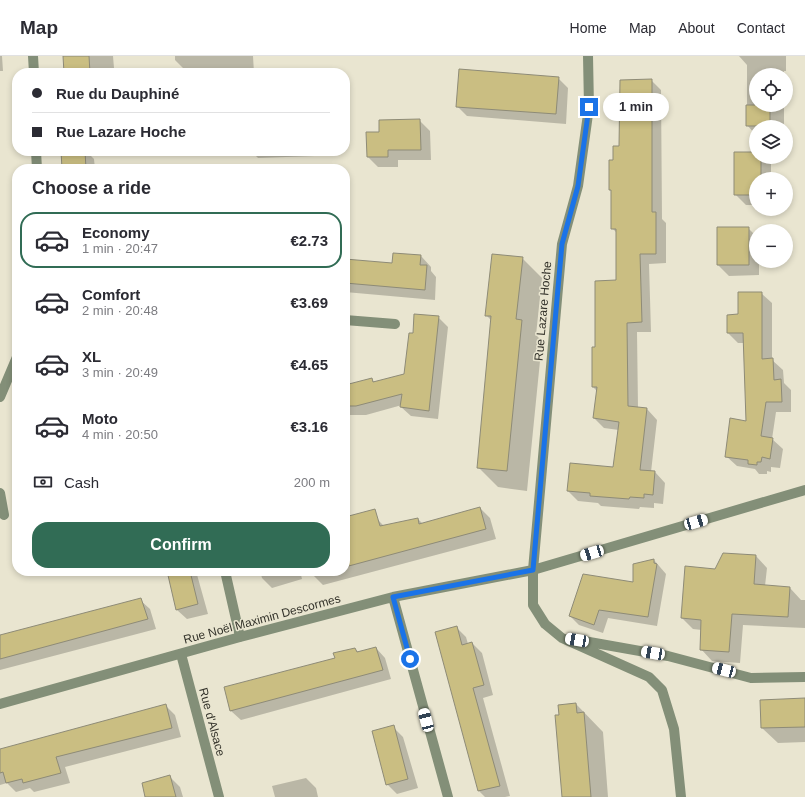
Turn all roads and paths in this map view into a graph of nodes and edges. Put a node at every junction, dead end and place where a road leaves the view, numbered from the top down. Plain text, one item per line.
1 (33, 56) edge
2 (588, 56) edge
3 (34, 68) edge
4 (350, 320) edge
5 (395, 324) dead end
6 (12, 369) edge
7 (0, 397) edge
8 (805, 490) edge
9 (0, 493) edge
10 (4, 515) dead end
11 (533, 570) junction
12 (226, 576) edge
13 (393, 597) junction
14 (240, 637) junction
15 (562, 638) junction
16 (181, 654) junction
17 (805, 677) edge
18 (0, 704) edge
19 (219, 797) edge
20 (448, 797) edge
21 (681, 797) edge

1 - 3 street
2 - 11 street, Rue Lazare Hoche
4 - 5 street
6 - 7 street
8 - 11 street, Rue Noël Maximin Descormes
9 - 10 street
11 - 13 street, Rue Noël Maximin Descormes
11 - 15 street, Rue Lazare Hoche
12 - 14 street
13 - 14 street, Rue Noël Maximin Descormes
13 - 20 street
14 - 16 street, Rue Noël Maximin Descormes
15 - 17 street
15 - 21 street
16 - 18 street, Rue Noël Maximin Descormes
16 - 19 street, Rue d'Alsace

